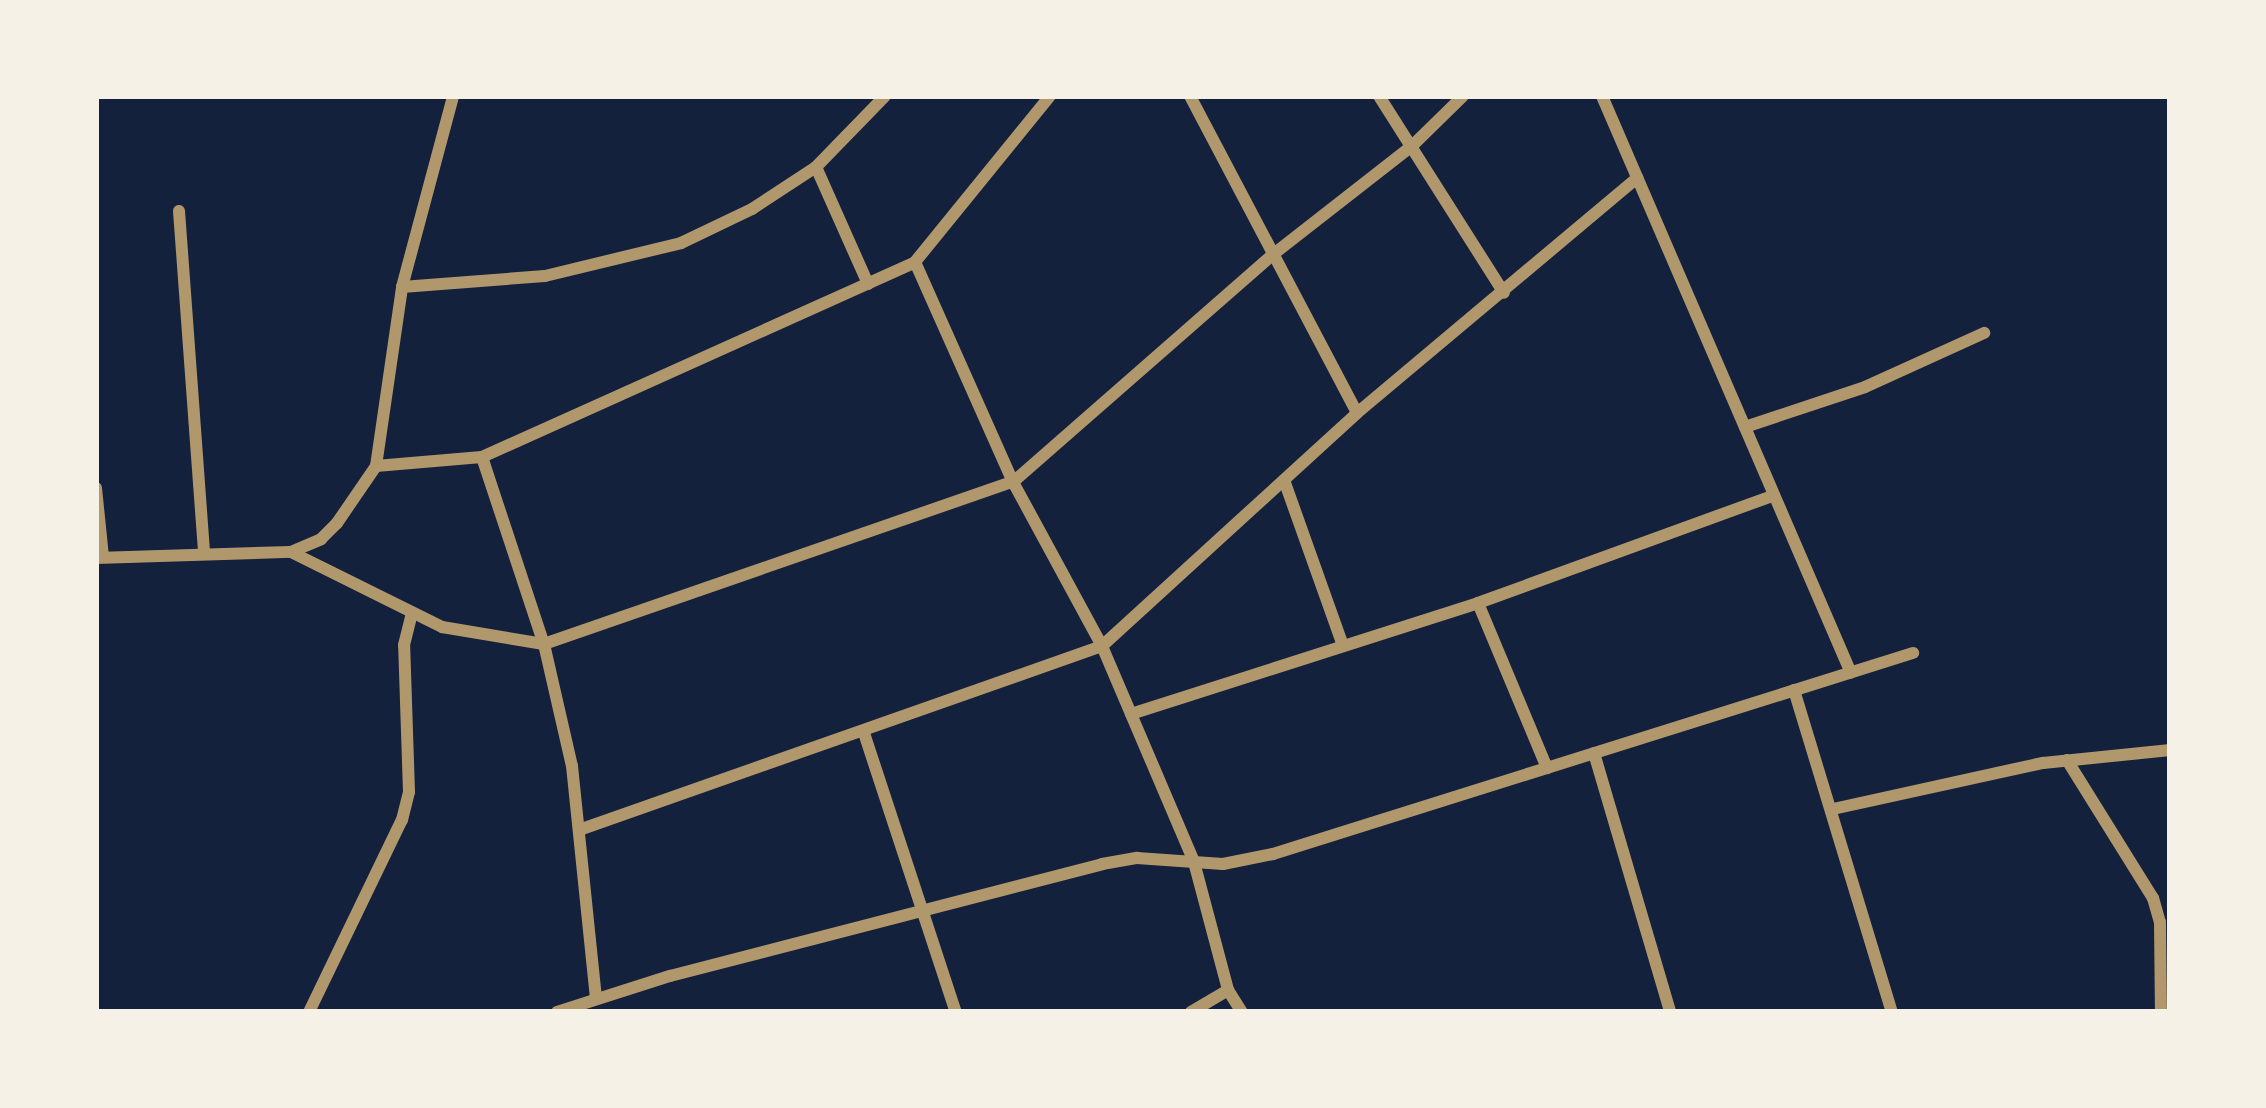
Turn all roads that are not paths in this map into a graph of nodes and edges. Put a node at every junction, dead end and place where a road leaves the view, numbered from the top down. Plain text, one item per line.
1 (453, 96) edge
2 (885, 96) edge
3 (1049, 96) edge
4 (1190, 96) edge
5 (1379, 96) edge
6 (1463, 96) edge
7 (1602, 96) edge
8 (1413, 145) junction
9 (816, 167) junction
10 (1637, 178) junction
11 (178, 211) dead end
12 (1271, 256) junction
13 (915, 262) junction
14 (868, 284) junction
15 (402, 287) junction
16 (1504, 293) junction
17 (1984, 333) dead end
18 (1357, 413) junction
19 (1745, 427) junction
20 (482, 458) junction
21 (376, 466) junction
22 (1284, 480) junction
23 (1012, 482) junction
24 (96, 488) edge
25 (1774, 495) junction
26 (290, 552) junction
27 (204, 553) junction
28 (99, 558) edge
29 (1478, 603) junction
30 (412, 613) junction
31 (544, 644) junction
32 (1102, 646) junction
33 (1343, 646) junction
34 (1913, 653) dead end
35 (1851, 673) junction
36 (1794, 691) junction
37 (1131, 714) junction
38 (864, 733) junction
39 (2170, 750) edge
40 (1594, 753) junction
41 (2067, 760) junction
42 (1547, 768) junction
43 (1832, 809) junction
44 (579, 830) junction
45 (1194, 862) junction
46 (923, 909) junction
47 (1228, 990) junction
48 (596, 998) junction
49 (308, 1012) edge
50 (557, 1012) edge
51 (956, 1012) edge
52 (1191, 1012) edge
53 (1241, 1012) edge
54 (1670, 1012) edge
55 (1892, 1012) edge
56 (2161, 1012) edge

1 - 15 street
2 - 9 street
3 - 13 street
4 - 12 street
5 - 8 street
6 - 8 street
7 - 10 street
8 - 12 street
8 - 16 street
9 - 14 street
9 - 15 street
10 - 16 street
10 - 19 street
11 - 27 street
12 - 18 street
12 - 23 street
13 - 14 street
13 - 23 street
14 - 20 street
15 - 21 street
16 - 18 street
17 - 19 street
18 - 22 street
19 - 25 street
20 - 21 street
20 - 31 street
21 - 26 street
22 - 32 street
22 - 33 street
23 - 31 street
23 - 32 street
24 - 28 street
25 - 29 street
25 - 35 street
26 - 27 street
26 - 30 street
27 - 28 street
29 - 33 street
29 - 42 street
30 - 31 street
30 - 49 street
31 - 44 street
32 - 37 street
32 - 38 street
33 - 37 street
34 - 35 street
35 - 36 street
36 - 40 street
36 - 43 street
37 - 45 street
38 - 44 street
38 - 46 street
39 - 41 street
40 - 42 street
40 - 54 street
41 - 43 street
41 - 56 street
42 - 45 street
43 - 55 street
44 - 48 street
45 - 46 street
45 - 47 street
46 - 48 street
46 - 51 street
47 - 52 street
47 - 53 street
48 - 50 street

